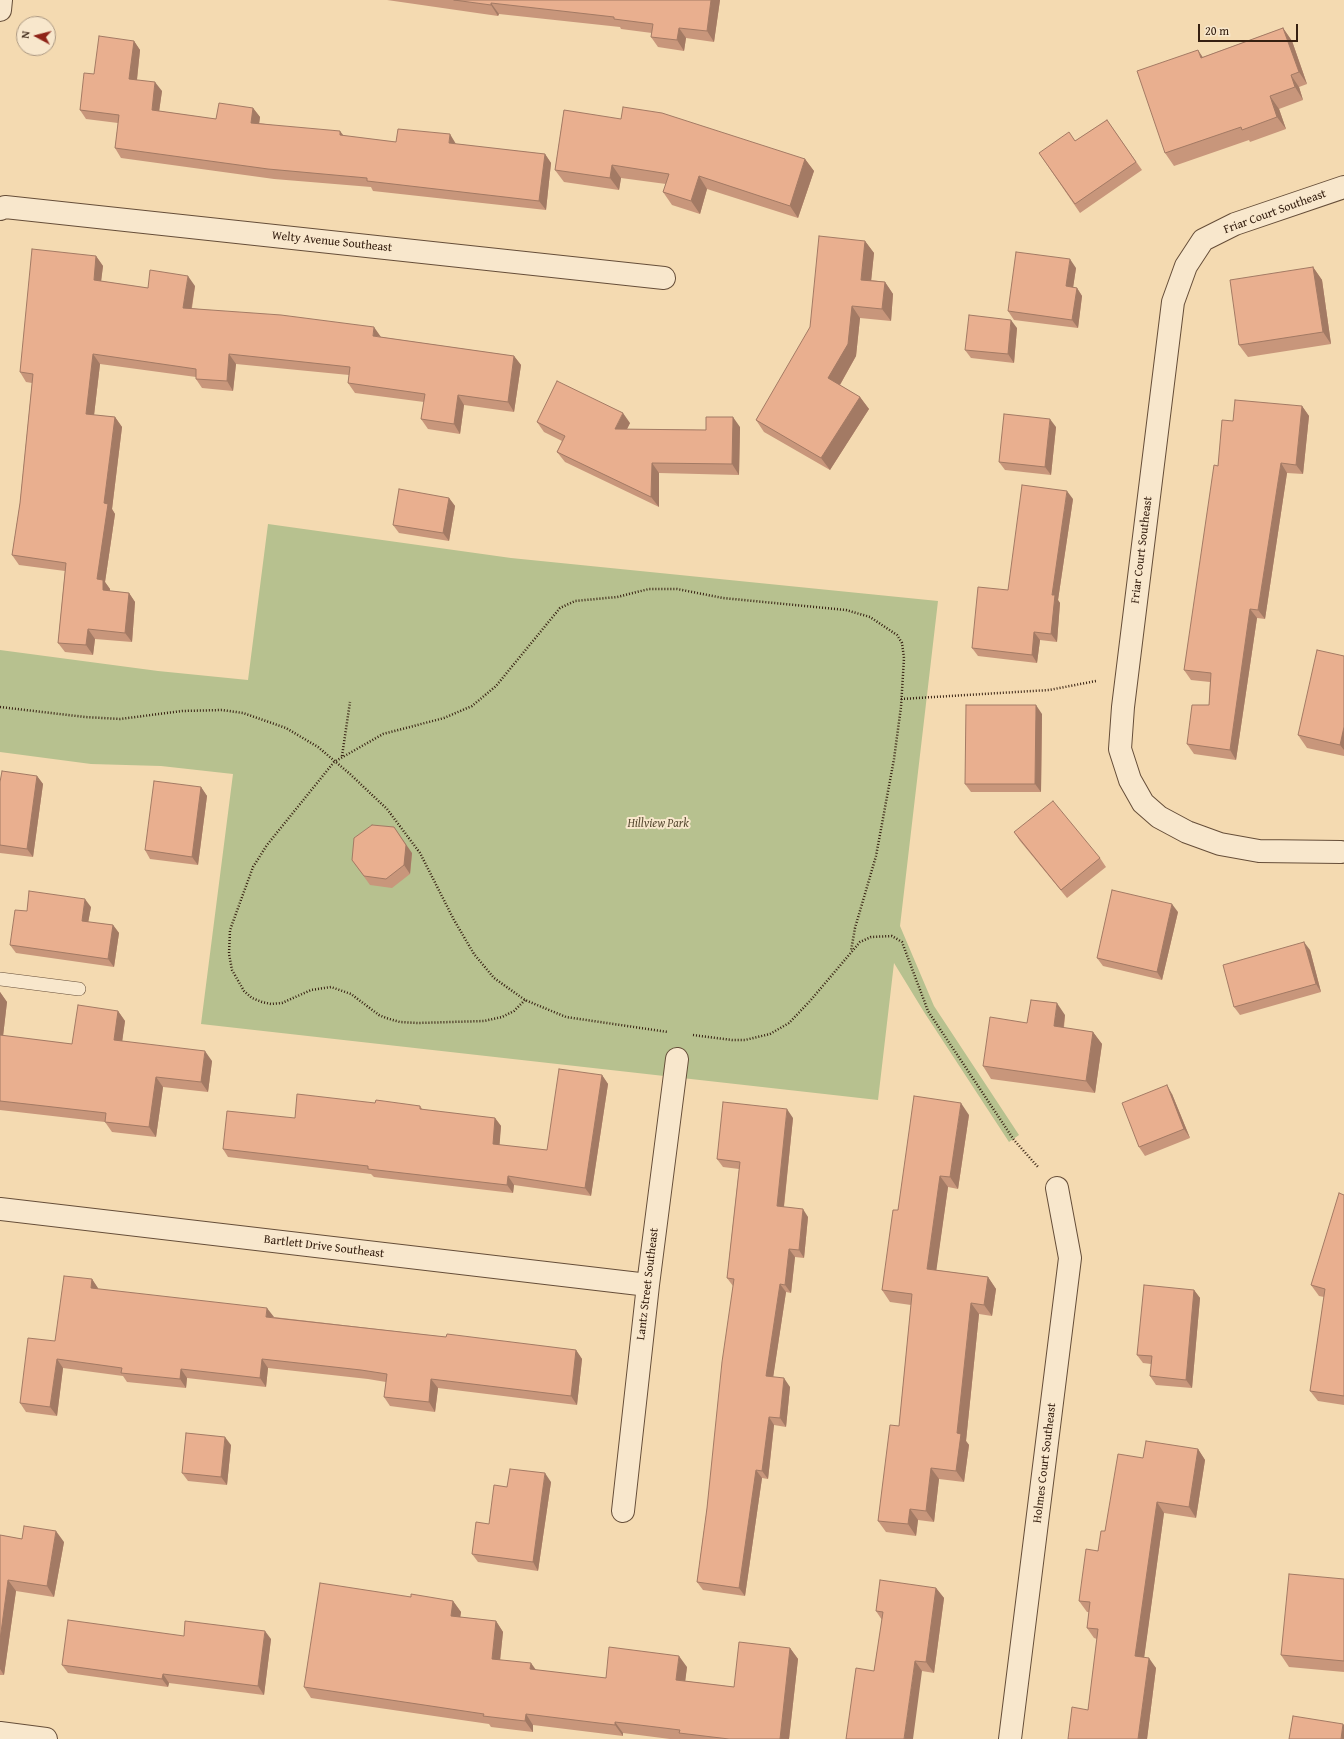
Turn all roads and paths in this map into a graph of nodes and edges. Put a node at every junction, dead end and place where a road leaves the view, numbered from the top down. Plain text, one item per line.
1 (1, 0) edge
2 (0, 10) edge
3 (1344, 187) edge
4 (0, 209) edge
5 (664, 278) dead end
6 (1096, 681) dead end
7 (901, 699) junction
8 (350, 702) dead end
9 (0, 707) edge
10 (342, 757) junction
11 (334, 762) junction
12 (1341, 852) dead end
13 (851, 951) junction
14 (0, 979) edge
15 (79, 989) dead end
16 (525, 1000) junction
17 (670, 1032) dead end
18 (691, 1035) dead end
19 (677, 1059) dead end
20 (1057, 1188) joint
21 (0, 1209) edge
22 (648, 1285) junction
23 (623, 1510) dead end
24 (0, 1733) edge
25 (46, 1739) edge
26 (1010, 1739) edge

1 - 2 street
3 - 12 street, Friar Court Southeast
4 - 5 street, Welty Avenue Southeast
6 - 7 path
7 - 10 path
7 - 13 path
8 - 10 path
9 - 11 path
10 - 11 path
11 - 16 path
11 - 16 path
13 - 18 path
13 - 20 path
14 - 15 lane
16 - 17 path
19 - 22 street, Lantz Street Southeast
20 - 26 street, Holmes Court Southeast
21 - 22 street, Bartlett Drive Southeast
22 - 23 street, Lantz Street Southeast
24 - 25 street

